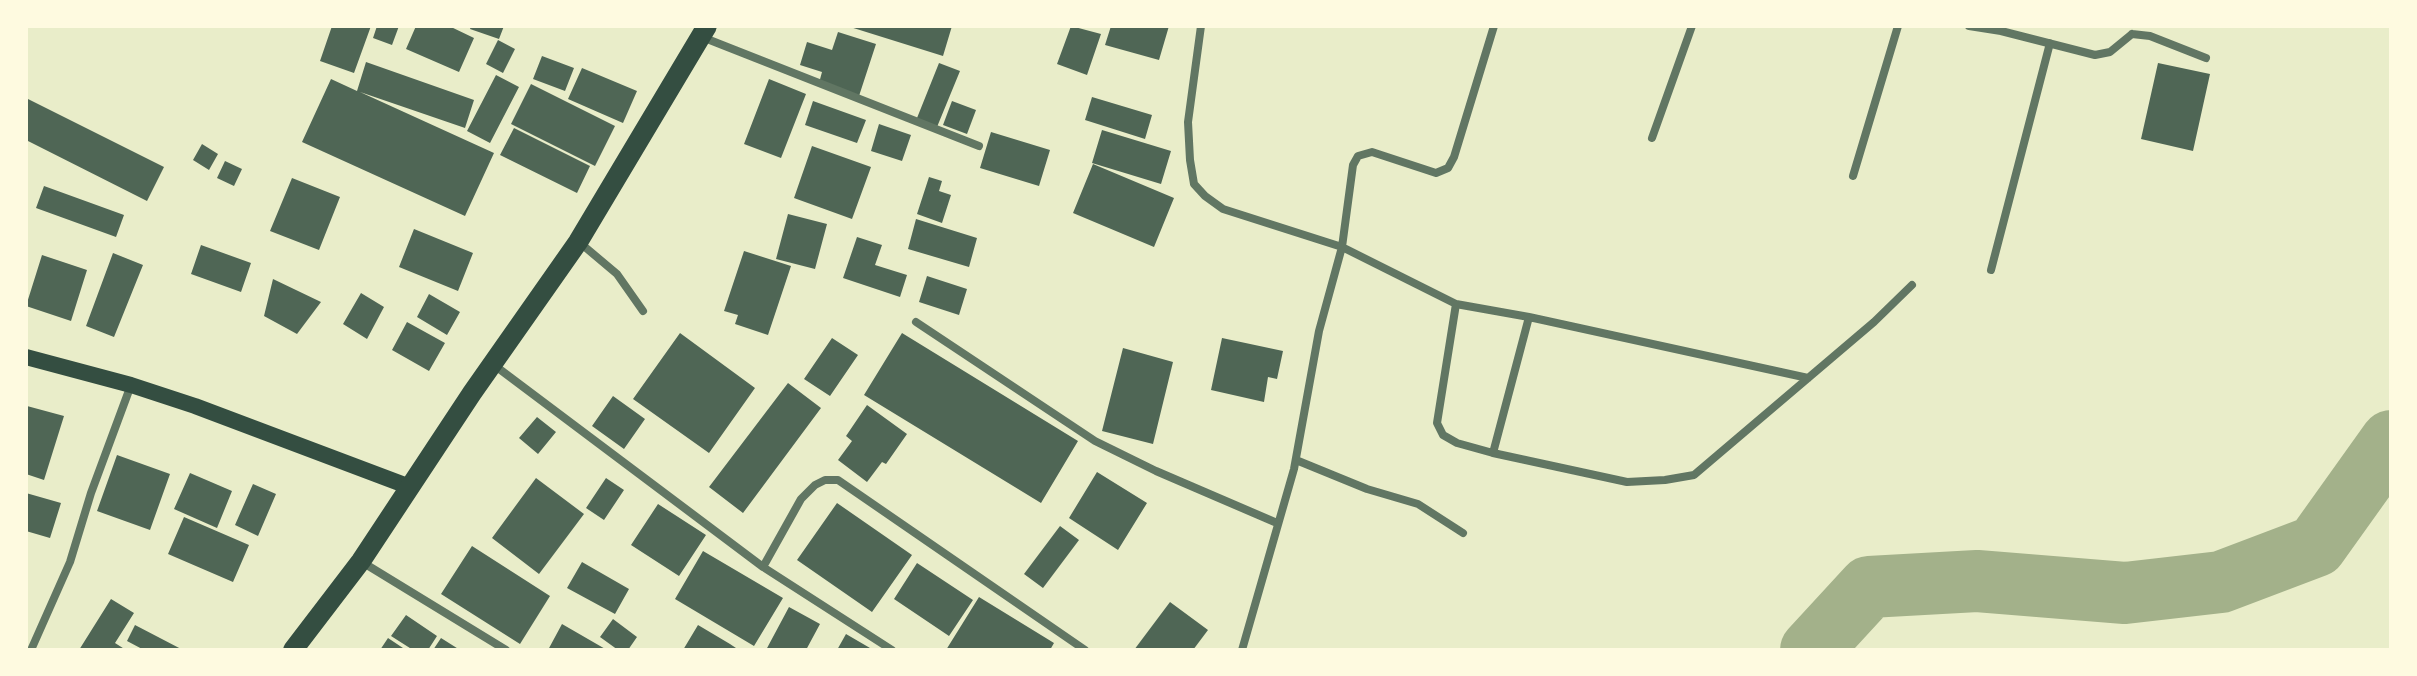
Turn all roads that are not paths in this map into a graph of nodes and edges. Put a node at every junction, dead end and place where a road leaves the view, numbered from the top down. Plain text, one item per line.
1 (1201, 26) edge
2 (1494, 26) edge
3 (1692, 26) edge
4 (1898, 26) edge
5 (1969, 26) edge
6 (2002, 29) edge
7 (2133, 30) edge
8 (704, 32) edge
9 (2050, 43) junction
10 (2206, 58) dead end
11 (1652, 138) dead end
12 (979, 146) dead end
13 (1853, 176) dead end
14 (578, 242) junction
15 (1342, 247) junction
16 (1991, 270) dead end
17 (1912, 285) dead end
18 (1456, 304) junction
19 (643, 311) dead end
20 (1529, 317) junction
21 (916, 322) dead end
22 (26, 357) edge
23 (493, 364) junction
24 (1808, 378) junction
25 (131, 385) junction
26 (1493, 453) junction
27 (1296, 460) junction
28 (410, 487) junction
29 (1277, 523) junction
30 (1463, 533) dead end
31 (361, 561) junction
32 (763, 567) junction
33 (31, 650) edge
34 (293, 650) edge
35 (506, 650) edge
36 (892, 650) edge
37 (1085, 650) edge
38 (1242, 650) edge

1 - 15 street
2 - 15 street
3 - 11 street
4 - 13 street
5 - 6 street
6 - 9 street
7 - 9 street
7 - 10 street
8 - 12 street
8 - 14 main road
9 - 16 street
14 - 19 street
14 - 23 main road
15 - 18 street
15 - 27 street
17 - 24 street
18 - 20 street
18 - 26 street
20 - 24 street
20 - 26 street
21 - 29 street
22 - 25 main road
23 - 28 main road
23 - 32 street
24 - 26 street
25 - 28 main road
25 - 33 street
27 - 29 street
27 - 30 street
28 - 31 main road
29 - 38 street
31 - 34 main road
31 - 35 street
32 - 36 street
32 - 37 street

